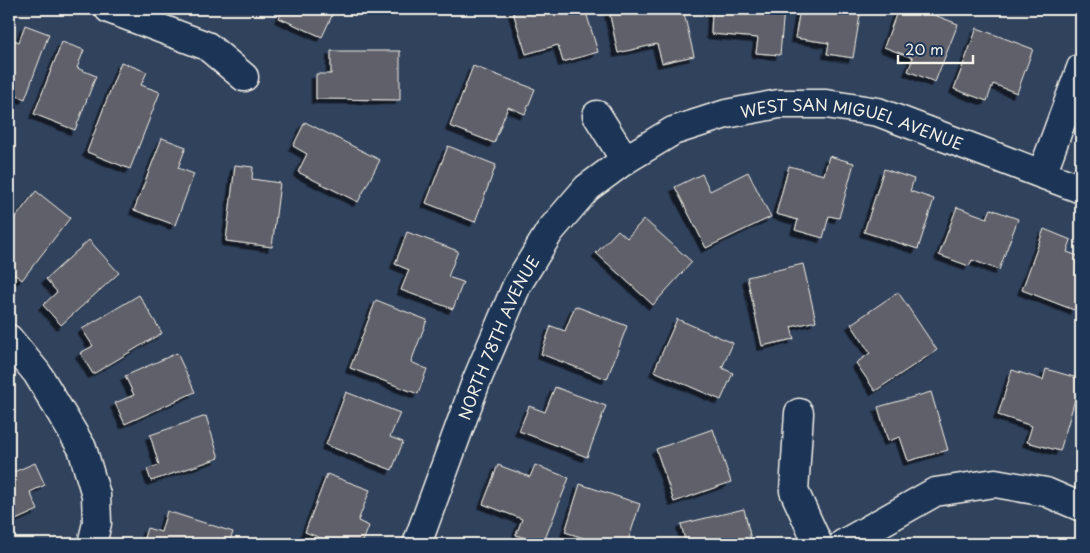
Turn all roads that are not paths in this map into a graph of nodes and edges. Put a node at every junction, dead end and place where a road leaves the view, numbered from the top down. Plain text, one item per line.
1 (109, 9) edge
2 (1081, 68) edge
3 (244, 77) dead end
4 (598, 115) dead end
5 (625, 160) junction
6 (1042, 174) junction
7 (1081, 189) edge
8 (9, 339) edge
9 (799, 413) dead end
10 (1081, 507) edge
11 (92, 544) edge
12 (417, 544) edge
13 (818, 544) edge
14 (843, 544) edge

1 - 3 street
2 - 6 street
4 - 5 street
5 - 6 street, WEST SAN MIGUEL AVENUE
5 - 12 street, NORTH 78TH AVENUE
6 - 7 street, WEST SAN MIGUEL AVENUE
8 - 11 street
9 - 13 street
10 - 14 street

